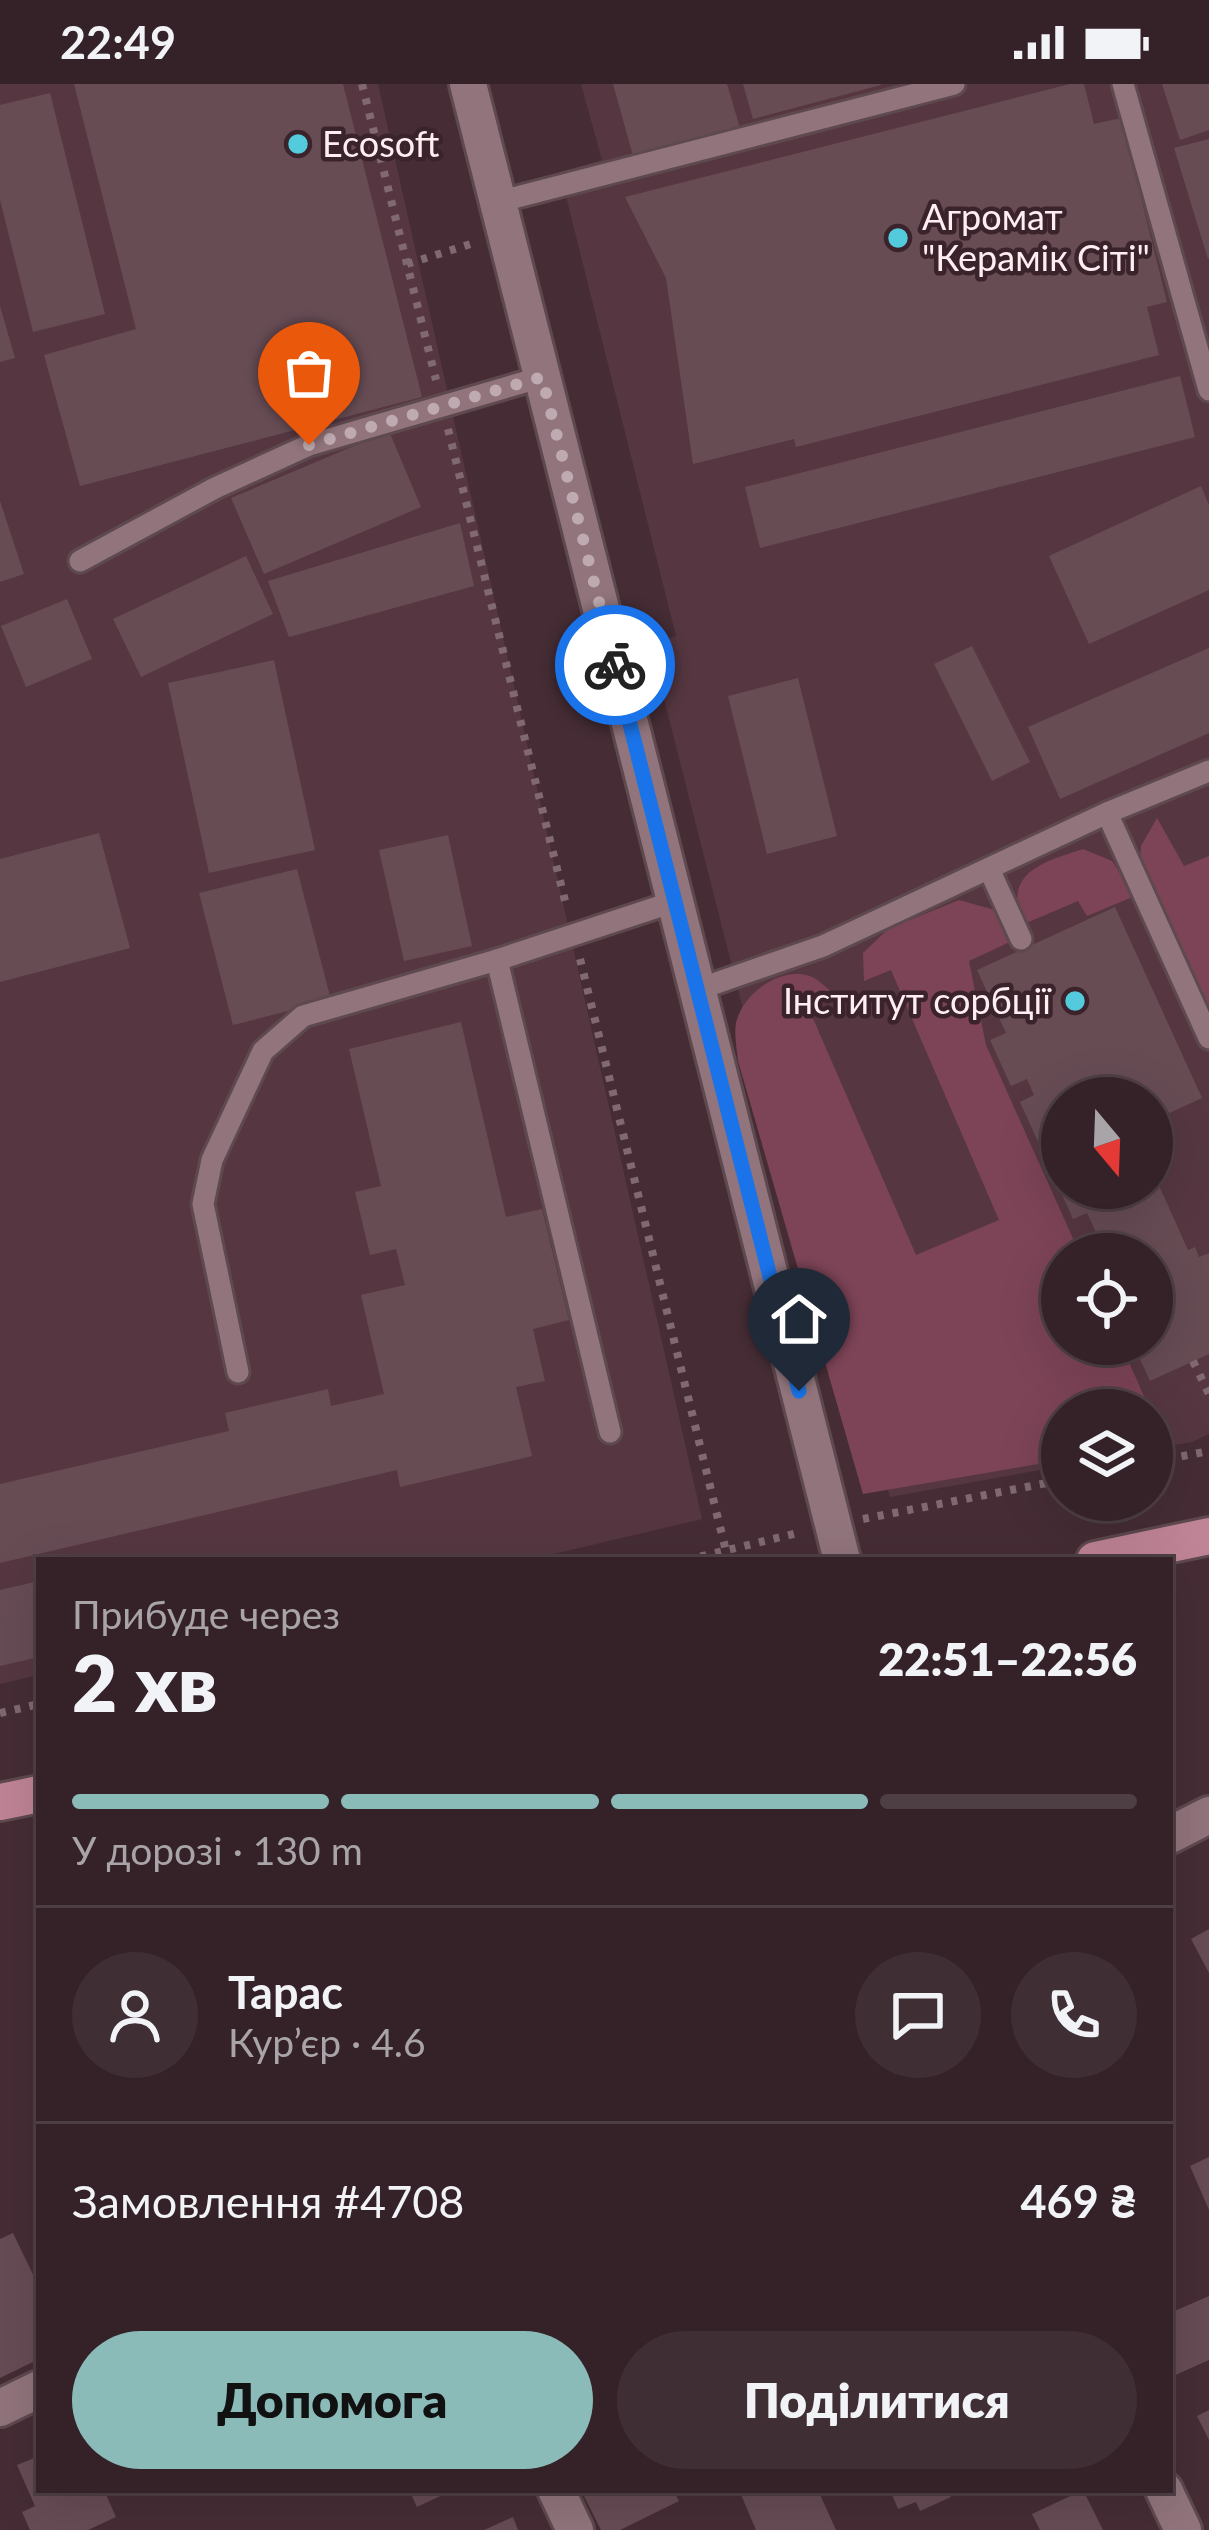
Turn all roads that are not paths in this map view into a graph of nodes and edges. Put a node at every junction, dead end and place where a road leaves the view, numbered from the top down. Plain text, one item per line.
1 (468, 84) edge
2 (951, 84) edge
3 (1123, 84) edge
4 (502, 218) junction
5 (542, 377) junction
6 (1209, 390) edge
7 (80, 561) dead end
8 (1209, 771) edge
9 (1107, 813) junction
10 (989, 869) junction
11 (676, 901) junction
12 (1021, 939) dead end
13 (497, 960) junction
14 (699, 989) junction
15 (1209, 1038) edge
16 (238, 1372) dead end
17 (610, 1432) dead end
18 (1209, 1536) edge
19 (841, 1557) edge
20 (1109, 1557) edge
21 (36, 1795) edge
22 (0, 1802) edge
23 (1209, 1815) edge
24 (1173, 1833) edge
25 (36, 2390) edge
26 (0, 2408) edge
27 (557, 2493) edge
28 (1165, 2493) edge
29 (575, 2530) edge
30 (1183, 2530) edge

1 - 4 street
2 - 4 lane
3 - 6 lane
4 - 5 street
5 - 7 lane
5 - 11 street
8 - 9 lane
9 - 10 lane
9 - 15 lane
10 - 12 lane
10 - 14 lane
11 - 13 lane
11 - 14 street
13 - 16 lane
13 - 17 lane
14 - 19 street
18 - 20 main road
21 - 22 main road
23 - 24 street
25 - 26 street
27 - 29 street
28 - 30 street

